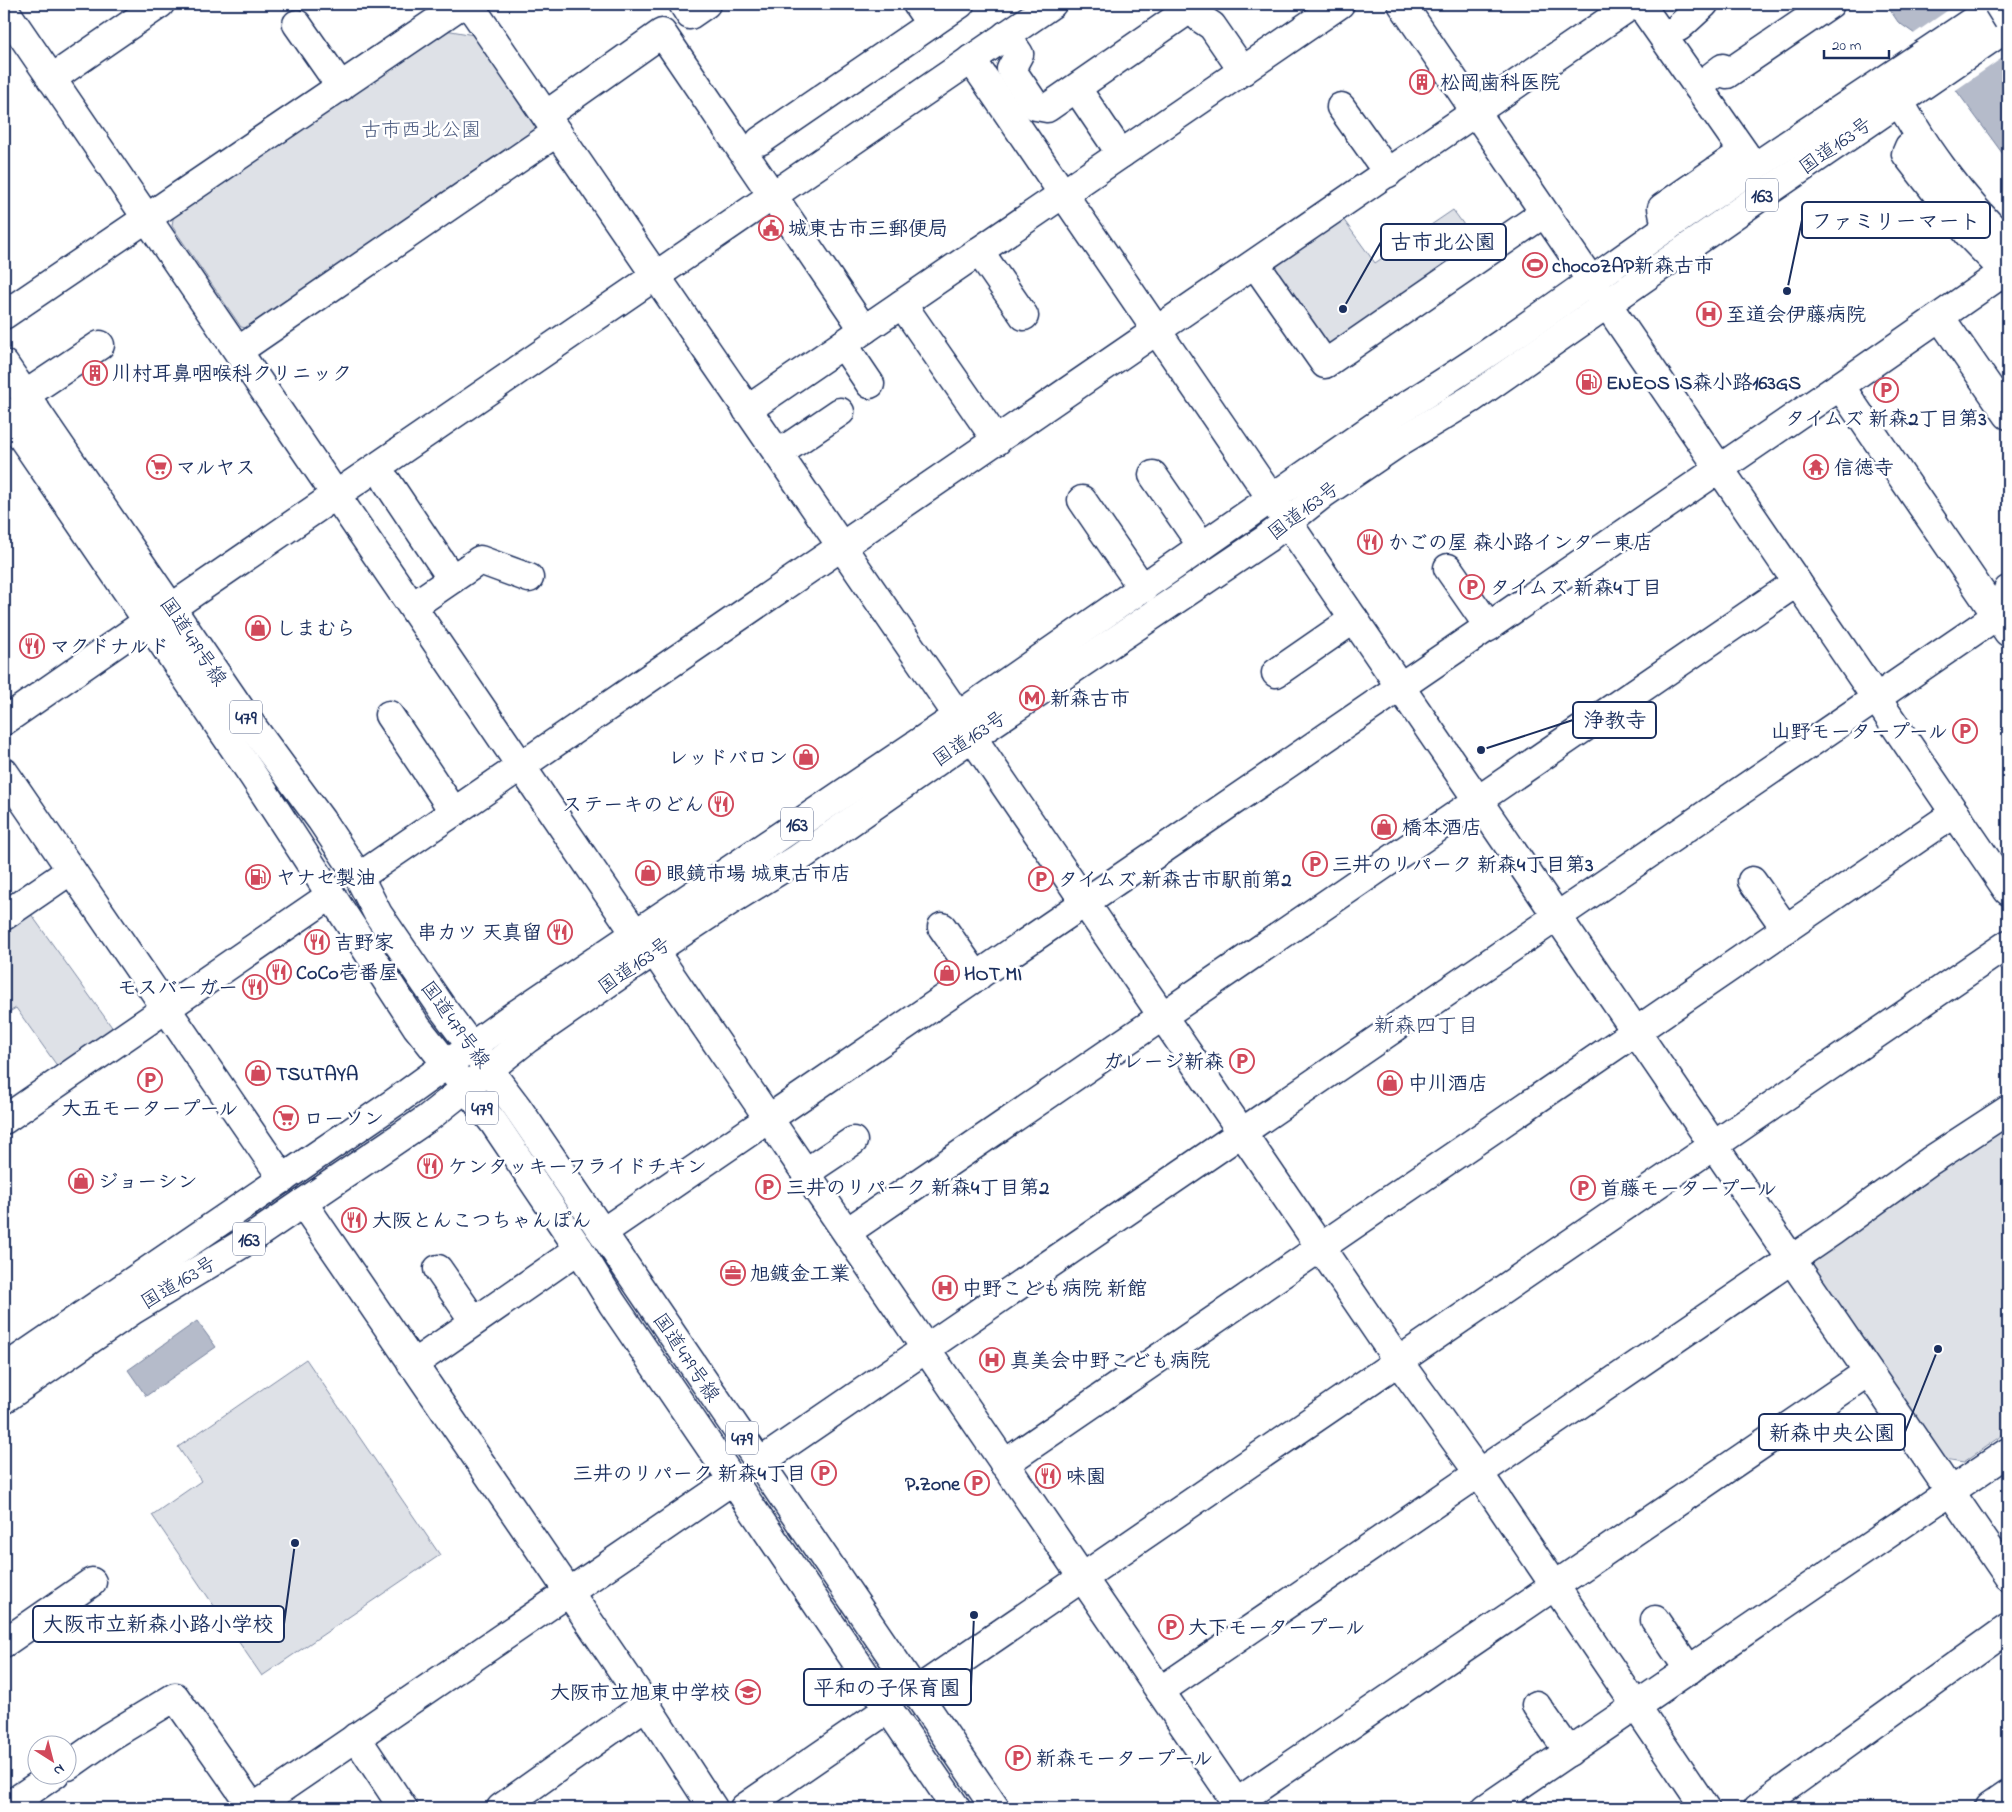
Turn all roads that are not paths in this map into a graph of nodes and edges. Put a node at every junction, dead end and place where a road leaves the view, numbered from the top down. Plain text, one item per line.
1 (160, 4) edge
2 (462, 4) edge
3 (470, 4) edge
4 (683, 4) edge
5 (706, 4) edge
6 (960, 4) edge
7 (1052, 4) edge
8 (1340, 4) edge
9 (1402, 4) edge
10 (1633, 4) edge
11 (1640, 4) edge
12 (1704, 4) edge
13 (1830, 4) edge
14 (1998, 4) edge
15 (1195, 5) edge
16 (4, 9) edge
17 (924, 14) edge
18 (2008, 20) edge
19 (297, 24) dead end
20 (2008, 27) edge
21 (1679, 28) dead end
22 (1006, 35) junction
23 (971, 60) junction
24 (1243, 71) junction
25 (51, 79) junction
26 (1902, 84) junction
27 (341, 87) junction
28 (1698, 87) junction
29 (1076, 89) junction
30 (1036, 106) junction
31 (1341, 107) dead end
32 (1476, 110) junction
33 (1014, 122) junction
34 (552, 124) junction
35 (1912, 136) junction
36 (760, 141) dead end
37 (1121, 154) junction
38 (1388, 173) junction
39 (1062, 194) junction
40 (771, 196) junction
41 (1544, 213) junction
42 (147, 218) junction
43 (1666, 228) junction
44 (2008, 243) edge
45 (979, 251) junction
46 (1255, 264) junction
47 (2006, 274) edge
48 (655, 275) junction
49 (1592, 282) junction
50 (902, 304) junction
51 (1607, 306) junction
52 (4, 316) edge
53 (1024, 316) dead end
54 (1940, 317) junction
55 (1157, 332) junction
56 (853, 337) junction
57 (100, 345) dead end
58 (238, 351) junction
59 (4, 364) edge
60 (870, 384) dead end
61 (1840, 386) junction
62 (26, 395) junction
63 (747, 410) junction
64 (4, 411) edge
65 (840, 412) dead end
66 (2008, 415) edge
67 (997, 441) junction
68 (778, 454) junction
69 (1719, 468) junction
70 (1154, 476) dead end
71 (387, 482) dead end
72 (336, 493) junction
73 (1271, 498) junction
74 (1082, 500) dead end
75 (1288, 522) junction
76 (1202, 546) junction
77 (841, 547) junction
78 (1448, 568) dead end
79 (529, 578) dead end
80 (452, 579) junction
81 (1797, 582) junction
82 (1143, 589) junction
83 (2008, 590) edge
84 (413, 606) junction
85 (171, 608) junction
86 (1354, 619) junction
87 (148, 621) junction
88 (2004, 621) edge
89 (1489, 627) junction
90 (1276, 673) dead end
91 (1400, 688) junction
92 (1876, 698) junction
93 (389, 715) dead end
94 (4, 721) edge
95 (965, 726) junction
96 (521, 766) junction
97 (4, 772) edge
98 (1477, 800) junction
99 (454, 812) junction
100 (1955, 812) junction
101 (71, 870) junction
102 (359, 877) junction
103 (1752, 881) dead end
104 (2008, 891) edge
105 (331, 896) junction
106 (1085, 903) junction
107 (4, 916) edge
108 (1556, 916) junction
109 (942, 927) dead end
110 (1786, 929) junction
111 (645, 942) junction
112 (2008, 944) edge
113 (977, 977) junction
114 (166, 1009) junction
115 (1162, 1016) junction
116 (1636, 1032) junction
117 (471, 1046) junction
118 (447, 1064) junction
119 (489, 1070) junction
120 (466, 1088) junction
121 (2008, 1110) edge
122 (769, 1119) junction
123 (4, 1120) edge
124 (1242, 1131) junction
125 (853, 1140) dead end
126 (1715, 1145) junction
127 (805, 1173) junction
128 (282, 1179) junction
129 (302, 1203) junction
130 (603, 1232) junction
131 (847, 1232) junction
132 (1321, 1247) junction
133 (579, 1249) junction
134 (1790, 1259) junction
135 (438, 1269) dead end
136 (474, 1321) junction
137 (925, 1349) junction
138 (1398, 1361) junction
139 (412, 1365) junction
140 (4, 1369) edge
141 (1868, 1372) junction
142 (4, 1399) edge
143 (2008, 1452) edge
144 (759, 1463) junction
145 (1004, 1464) junction
146 (1478, 1472) junction
147 (733, 1480) junction
148 (1950, 1492) junction
149 (2008, 1576) edge
150 (1081, 1578) junction
151 (92, 1582) dead end
152 (1553, 1586) junction
153 (568, 1593) junction
154 (1654, 1620) dead end
155 (2008, 1628) edge
156 (7, 1634) edge
157 (1689, 1670) junction
158 (1160, 1691) junction
159 (915, 1692) junction
160 (646, 1705) junction
161 (1536, 1706) dead end
162 (1636, 1706) junction
163 (888, 1709) junction
164 (356, 1737) junction
165 (1569, 1752) junction
166 (78, 1759) edge
167 (41, 1784) edge
168 (2008, 1795) edge
169 (1238, 1806) edge
170 (6, 1808) edge
171 (253, 1808) edge
172 (403, 1808) edge
173 (501, 1808) edge
174 (713, 1808) edge
175 (744, 1808) edge
176 (956, 1808) edge
177 (994, 1808) edge
178 (1486, 1808) edge
179 (1704, 1808) edge
180 (1758, 1808) edge
181 (1989, 1808) edge

1 - 25 main road
2 - 27 main road
3 - 34 main road
4 - 5 main road
6 - 17 main road
7 - 22 main road
8 - 24 main road
9 - 32 main road
10 - 32 main road
11 - 28 main road
12 - 21 main road
13 - 28 main road
14 - 18 main road, bridge
14 - 26 main road, 国道163号 / 163
15 - 24 main road
15 - 29 main road
16 - 25 main road
17 - 36 main road
19 - 27 main road
20 - 26 main road, 国道163号 / 163
22 - 23 main road
22 - 30 main road
23 - 33 main road
23 - 40 main road
24 - 37 main road
25 - 42 main road
26 - 35 main road
26 - 43 main road, 国道163号 / 163
26 - 51 main road, 国道163号 / 163
27 - 42 main road
28 - 43 main road
29 - 30 main road
29 - 37 main road
30 - 33 main road
31 - 38 main road
32 - 38 main road
32 - 41 main road
33 - 39 main road
34 - 40 main road
34 - 48 main road
34 - 58 main road
35 - 44 main road
35 - 47 main road
37 - 39 main road
38 - 46 main road
39 - 45 main road
39 - 55 main road
40 - 48 main road
40 - 56 main road
41 - 46 main road
41 - 49 main road
42 - 52 main road
42 - 58 main road
43 - 49 main road, 国道163号 / 163
45 - 50 main road
45 - 53 main road
46 - 55 main road
47 - 54 main road
48 - 63 main road
48 - 72 main road
49 - 51 main road
49 - 73 main road, 国道163号 / 163
50 - 56 main road
50 - 67 main road
51 - 69 main road
51 - 75 main road, 国道163号 / 163
54 - 61 main road
54 - 66 main road
55 - 67 main road
55 - 73 main road
56 - 60 main road
56 - 63 main road
57 - 62 main road
58 - 72 main road
59 - 62 main road, 国道479号線 / 479
61 - 69 main road
61 - 88 main road
62 - 85 main road, 国道479号線 / 479
63 - 68 main road
64 - 87 main road, 国道479号線 / 479
65 - 68 main road
67 - 77 main road
68 - 77 main road
69 - 81 main road
69 - 89 main road
70 - 76 main road
71 - 80 main road
72 - 84 main road
72 - 85 main road
73 - 75 main road
73 - 76 main road, 国道163号 / 163
74 - 82 main road
75 - 86 main road
75 - 95 main road, 国道163号 / 163
76 - 82 main road, 国道163号 / 163
77 - 95 main road
77 - 96 main road
78 - 89 main road
79 - 80 main road
80 - 84 main road
81 - 92 main road
81 - 98 main road
82 - 95 main road, 国道163号 / 163
83 - 88 main road
84 - 96 main road
85 - 102 main road, 国道479号線 / 479
86 - 90 main road
86 - 91 main road
87 - 94 main road
87 - 105 main road, 国道479号線 / 479
88 - 92 main road
89 - 91 main road
91 - 98 main road
91 - 106 main road
92 - 100 main road
92 - 108 main road
93 - 99 main road
95 - 106 main road
95 - 111 main road, 国道163号 / 163
96 - 99 main road
96 - 111 main road
97 - 101 main road
98 - 108 main road
98 - 115 main road
99 - 102 main road
100 - 104 main road
100 - 110 main road
101 - 107 main road
101 - 114 main road
102 - 117 main road, 国道479号線 / 479
103 - 110 main road
105 - 114 main road
105 - 118 main road, 国道479号線 / 479
106 - 113 main road
106 - 115 main road
108 - 116 main road
108 - 124 main road
109 - 113 main road
110 - 116 main road
111 - 117 main road, 国道163号 / 163
111 - 119 main road, 国道163号 / 163
111 - 122 main road
112 - 126 main road
113 - 122 main road
114 - 123 main road
114 - 128 main road
115 - 124 main road
115 - 131 main road
116 - 126 main road
116 - 132 main road
117 - 118 main road, 国道163号 / 163
117 - 119 main road, 国道479号線 / 479
118 - 120 main road, 国道479号線 / 479
118 - 128 main road, 国道163号 / 163
119 - 120 main road, 国道163号 / 163
119 - 130 main road, 国道479号線 / 479
120 - 129 main road, 国道163号 / 163
120 - 133 main road, 国道479号線 / 479
121 - 134 main road
122 - 127 main road
122 - 130 main road
124 - 132 main road
124 - 137 main road
125 - 127 main road
126 - 134 main road
126 - 138 main road
127 - 131 main road
128 - 140 main road, 国道163号 / 163
129 - 139 main road
129 - 142 main road, 国道163号 / 163
130 - 144 main road, 国道479号線 / 479
131 - 137 main road
132 - 138 main road
132 - 145 main road
133 - 136 main road
133 - 147 main road, 国道479号線 / 479
134 - 141 main road
134 - 146 main road
135 - 136 main road
136 - 139 main road
137 - 144 main road
137 - 145 main road
138 - 146 main road
138 - 150 main road
139 - 153 main road
141 - 148 main road
141 - 152 main road
143 - 148 main road
144 - 159 main road, 国道479号線 / 479
145 - 150 main road
146 - 152 main road
146 - 158 main road
147 - 153 main road
147 - 163 main road, 国道479号線 / 479
148 - 149 main road
148 - 157 main road
150 - 158 main road
150 - 159 main road
151 - 156 main road
152 - 162 main road
152 - 169 main road
153 - 160 main road
153 - 164 main road
154 - 157 main road
155 - 180 main road
157 - 162 main road
158 - 169 main road
159 - 177 main road, 国道479号線 / 479
160 - 173 main road
160 - 174 main road
161 - 165 main road
162 - 165 main road
162 - 179 main road
163 - 175 main road
163 - 176 main road, 国道479号線 / 479
164 - 171 main road
164 - 172 main road
165 - 178 main road
166 - 171 main road
167 - 170 main road
168 - 181 main road

